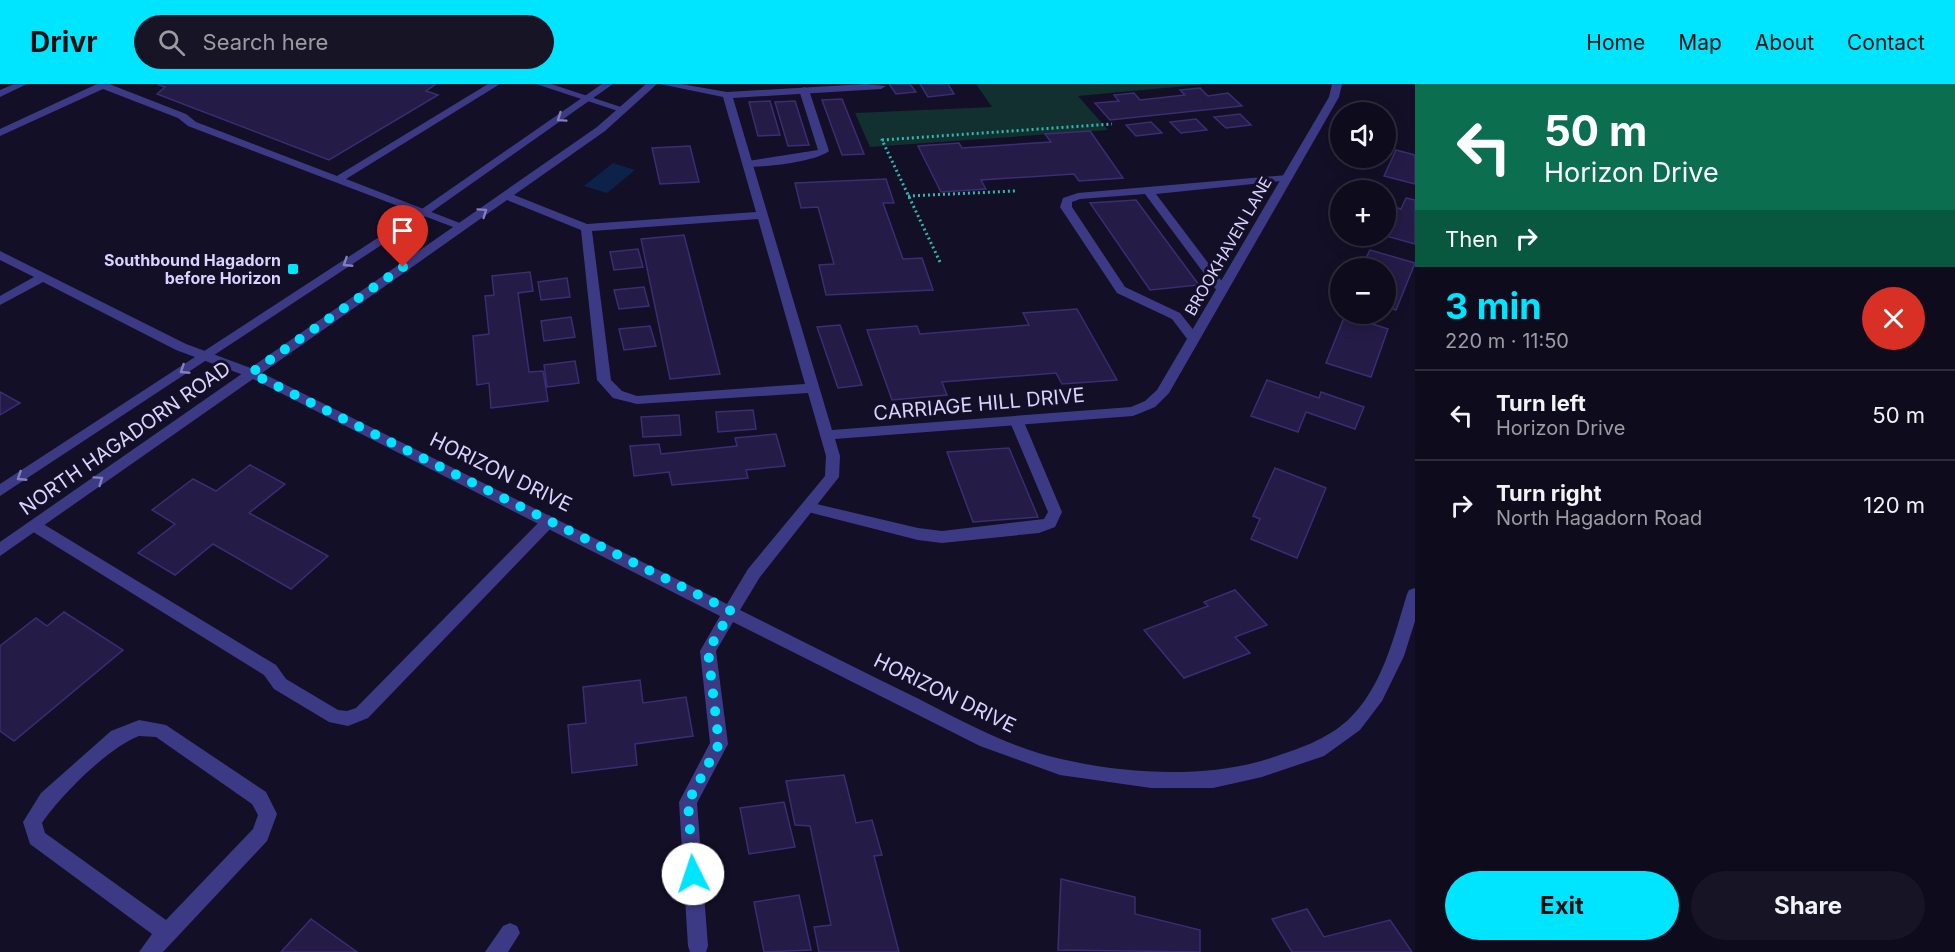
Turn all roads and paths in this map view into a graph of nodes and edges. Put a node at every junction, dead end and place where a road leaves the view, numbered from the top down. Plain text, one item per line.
1 (22, 84) edge
2 (103, 84) edge
3 (495, 84) edge
4 (541, 84) edge
5 (608, 84) edge
6 (652, 84) edge
7 (665, 84) edge
8 (1337, 84) edge
9 (861, 85) edge
10 (881, 86) dead end
11 (804, 90) junction
12 (0, 94) edge
13 (727, 95) junction
14 (589, 99) junction
15 (622, 109) junction
16 (1113, 124) dead end
17 (0, 133) edge
18 (748, 164) junction
19 (1287, 178) junction
20 (337, 180) junction
21 (1148, 190) junction
22 (1015, 191) dead end
23 (506, 196) junction
24 (908, 196) junction
25 (423, 213) junction
26 (764, 215) junction
27 (460, 227) junction
28 (586, 228) junction
29 (0, 255) edge
30 (940, 262) dead end
31 (42, 277) junction
32 (1221, 288) junction
33 (0, 301) edge
34 (1194, 337) junction
35 (205, 356) junction
36 (251, 373) junction
37 (813, 388) junction
38 (1132, 411) joint
39 (1017, 422) junction
40 (828, 435) junction
41 (0, 491) edge
42 (808, 507) junction
43 (549, 521) junction
44 (35, 526) junction
45 (0, 550) edge
46 (1415, 594) edge
47 (731, 611) junction
48 (166, 933) junction
49 (510, 933) dead end
50 (698, 946) dead end
51 (149, 952) edge
52 (495, 952) edge

1 - 12 street
2 - 17 street
2 - 20 street
3 - 20 street
4 - 14 street
5 - 14 street, NORTH HAGADORN ROAD
6 - 15 street, NORTH HAGADORN ROAD
7 - 13 street
8 - 19 street, BROOKHAVEN LANE
9 - 10 street
9 - 11 street
11 - 13 street
11 - 18 street
13 - 18 street
14 - 15 street
14 -> 25 street, NORTH HAGADORN ROAD
15 - 23 street, NORTH HAGADORN ROAD
16 - 24 path
18 - 26 street
19 - 21 street
19 - 32 street, BROOKHAVEN LANE
20 - 25 street
21 - 32 street
21 - 34 street
22 - 24 path
27 -> 23 street, NORTH HAGADORN ROAD
23 - 28 street
24 - 30 path
25 - 27 street
25 -> 35 street, NORTH HAGADORN ROAD
26 - 28 street
26 - 37 street
27 - 36 street, NORTH HAGADORN ROAD
28 - 37 street
29 - 31 street, HORIZON DRIVE
31 - 33 street
31 - 35 street, HORIZON DRIVE
32 - 34 street, BROOKHAVEN LANE
34 - 38 street, BROOKHAVEN LANE
35 - 36 street, HORIZON DRIVE
35 -> 41 street, NORTH HAGADORN ROAD
36 - 43 street, HORIZON DRIVE
44 -> 36 street, NORTH HAGADORN ROAD
37 - 40 street
38 - 39 street, CARRIAGE HILL DRIVE
39 - 40 street, CARRIAGE HILL DRIVE
39 - 42 street
40 - 42 street
42 - 47 street
43 - 44 street
43 - 47 street, HORIZON DRIVE
44 - 45 street, NORTH HAGADORN ROAD
46 - 47 street, HORIZON DRIVE
47 - 50 street
48 - 48 street
48 - 51 street
49 - 52 street

